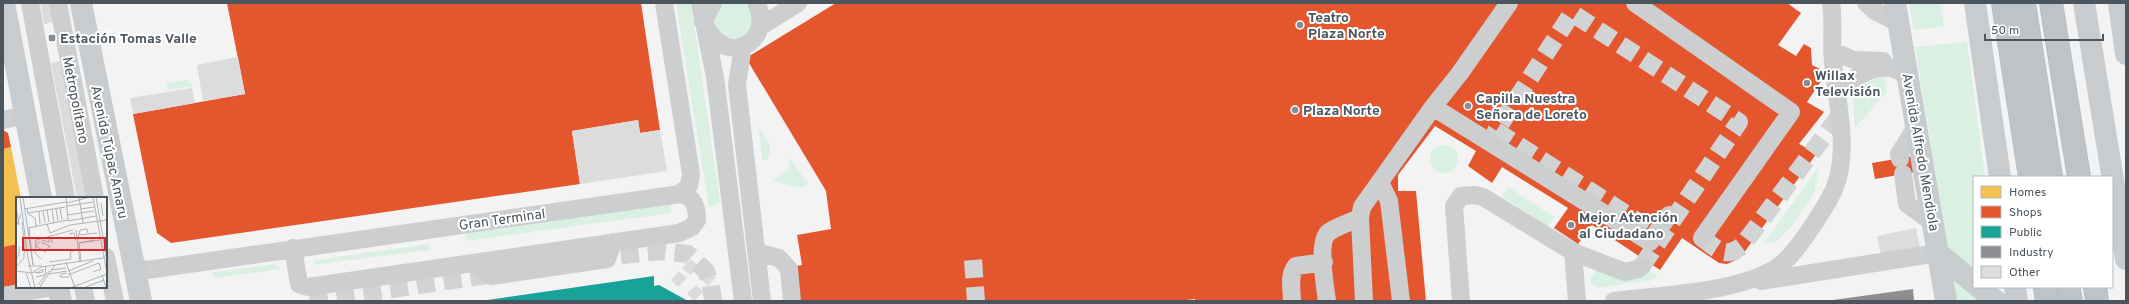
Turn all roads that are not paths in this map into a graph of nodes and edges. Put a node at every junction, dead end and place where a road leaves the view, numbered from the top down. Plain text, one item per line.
1 (4, 3) edge
2 (30, 3) edge
3 (58, 3) edge
4 (81, 3) edge
5 (664, 3) edge
6 (700, 3) edge
7 (713, 3) edge
8 (756, 3) edge
9 (798, 3) edge
10 (1509, 3) edge
11 (1634, 3) edge
12 (1831, 3) edge
13 (1866, 3) edge
14 (1975, 3) edge
15 (2003, 3) edge
16 (2024, 3) edge
17 (2051, 3) edge
18 (2084, 3) edge
19 (2119, 3) edge
20 (1897, 13) edge
21 (703, 22) junction
22 (761, 26) junction
23 (743, 46) junction
24 (1832, 51) junction
25 (1904, 52) junction
26 (2126, 54) edge
27 (1908, 78) junction
28 (1836, 90) junction
29 (1433, 107) junction
30 (25, 115) junction
31 (3, 120) edge
32 (1916, 127) junction
33 (2000, 176) edge
34 (2030, 176) edge
35 (2051, 176) edge
36 (2079, 176) edge
37 (2112, 176) edge
38 (2113, 180) edge
39 (1380, 182) junction
40 (680, 194) junction
41 (41, 197) edge
42 (66, 197) edge
43 (95, 197) edge
44 (1669, 215) dead end
45 (1360, 218) junction
46 (1933, 222) junction
47 (1702, 238) dead end
48 (293, 248) junction
49 (756, 252) junction
50 (1573, 252) junction
51 (1938, 253) junction
52 (2126, 259) edge
53 (132, 261) junction
54 (107, 262) edge
55 (1324, 262) junction
56 (1642, 266) tunnel mouth
57 (1973, 282) edge
58 (1736, 284) junction
59 (47, 288) edge
60 (58, 288) edge
61 (83, 288) edge
62 (1980, 288) edge
63 (2015, 288) edge
64 (2045, 288) edge
65 (2068, 288) edge
66 (2095, 288) edge
67 (3, 296) edge
68 (143, 298) edge
69 (61, 301) edge
70 (86, 301) edge
71 (115, 301) edge
72 (743, 301) edge
73 (762, 301) edge
74 (792, 301) edge
75 (1292, 301) edge
76 (1326, 301) edge
77 (1364, 301) edge
78 (1401, 301) edge
79 (1461, 301) edge
80 (1577, 301) edge
81 (1614, 301) edge
82 (1946, 301) edge
83 (1996, 301) edge
84 (2017, 301) edge
85 (2047, 301) edge
86 (2071, 301) edge
87 (2097, 301) edge

1 - 30 main road
2 - 42 street, Metropolitano
3 - 43 street, Metropolitano
4 - 53 main road, Avenida Túpac Amaru
5 - 40 street
6 - 21 street
7 - 21 street
8 - 22 street
9 - 22 street
10 - 29 street
11 - 47 street
12 - 24 street
13 - 20 street
14 - 33 main road
15 - 34 highway
16 - 35 highway
17 - 36 highway
18 - 37 main road
19 - 26 main road
20 - 25 main road, Avenida Alfredo Mendiola
21 - 23 street
21 - 72 street
22 - 23 street
23 - 49 street
24 - 25 street
24 - 28 street
25 - 27 main road, Avenida Alfredo Mendiola
27 - 28 street
27 - 32 main road, Avenida Alfredo Mendiola
28 - 58 street
29 - 39 street
29 - 44 street
30 - 31 street
30 - 41 main road
32 - 46 main road, Avenida Alfredo Mendiola
32 - 46 street
38 - 52 main road
39 - 45 street
39 - 78 street
40 - 48 street, Gran Terminal
40 - 48 street
45 - 55 street
45 - 77 street
46 - 51 main road, Avenida Alfredo Mendiola
48 - 53 street, Gran Terminal
49 - 73 street
49 - 74 street
50 - 56 street
50 - 79 street
50 - 80 street
51 - 57 main road
51 - 58 street
51 - 82 main road, Avenida Alfredo Mendiola
53 - 68 main road, Avenida Túpac Amaru
54 - 71 street
55 - 75 street
55 - 76 street
58 - 81 street
59 - 67 street
60 - 69 main road
61 - 70 street
62 - 83 main road
63 - 84 main road
64 - 85 highway
65 - 86 highway
66 - 87 highway

